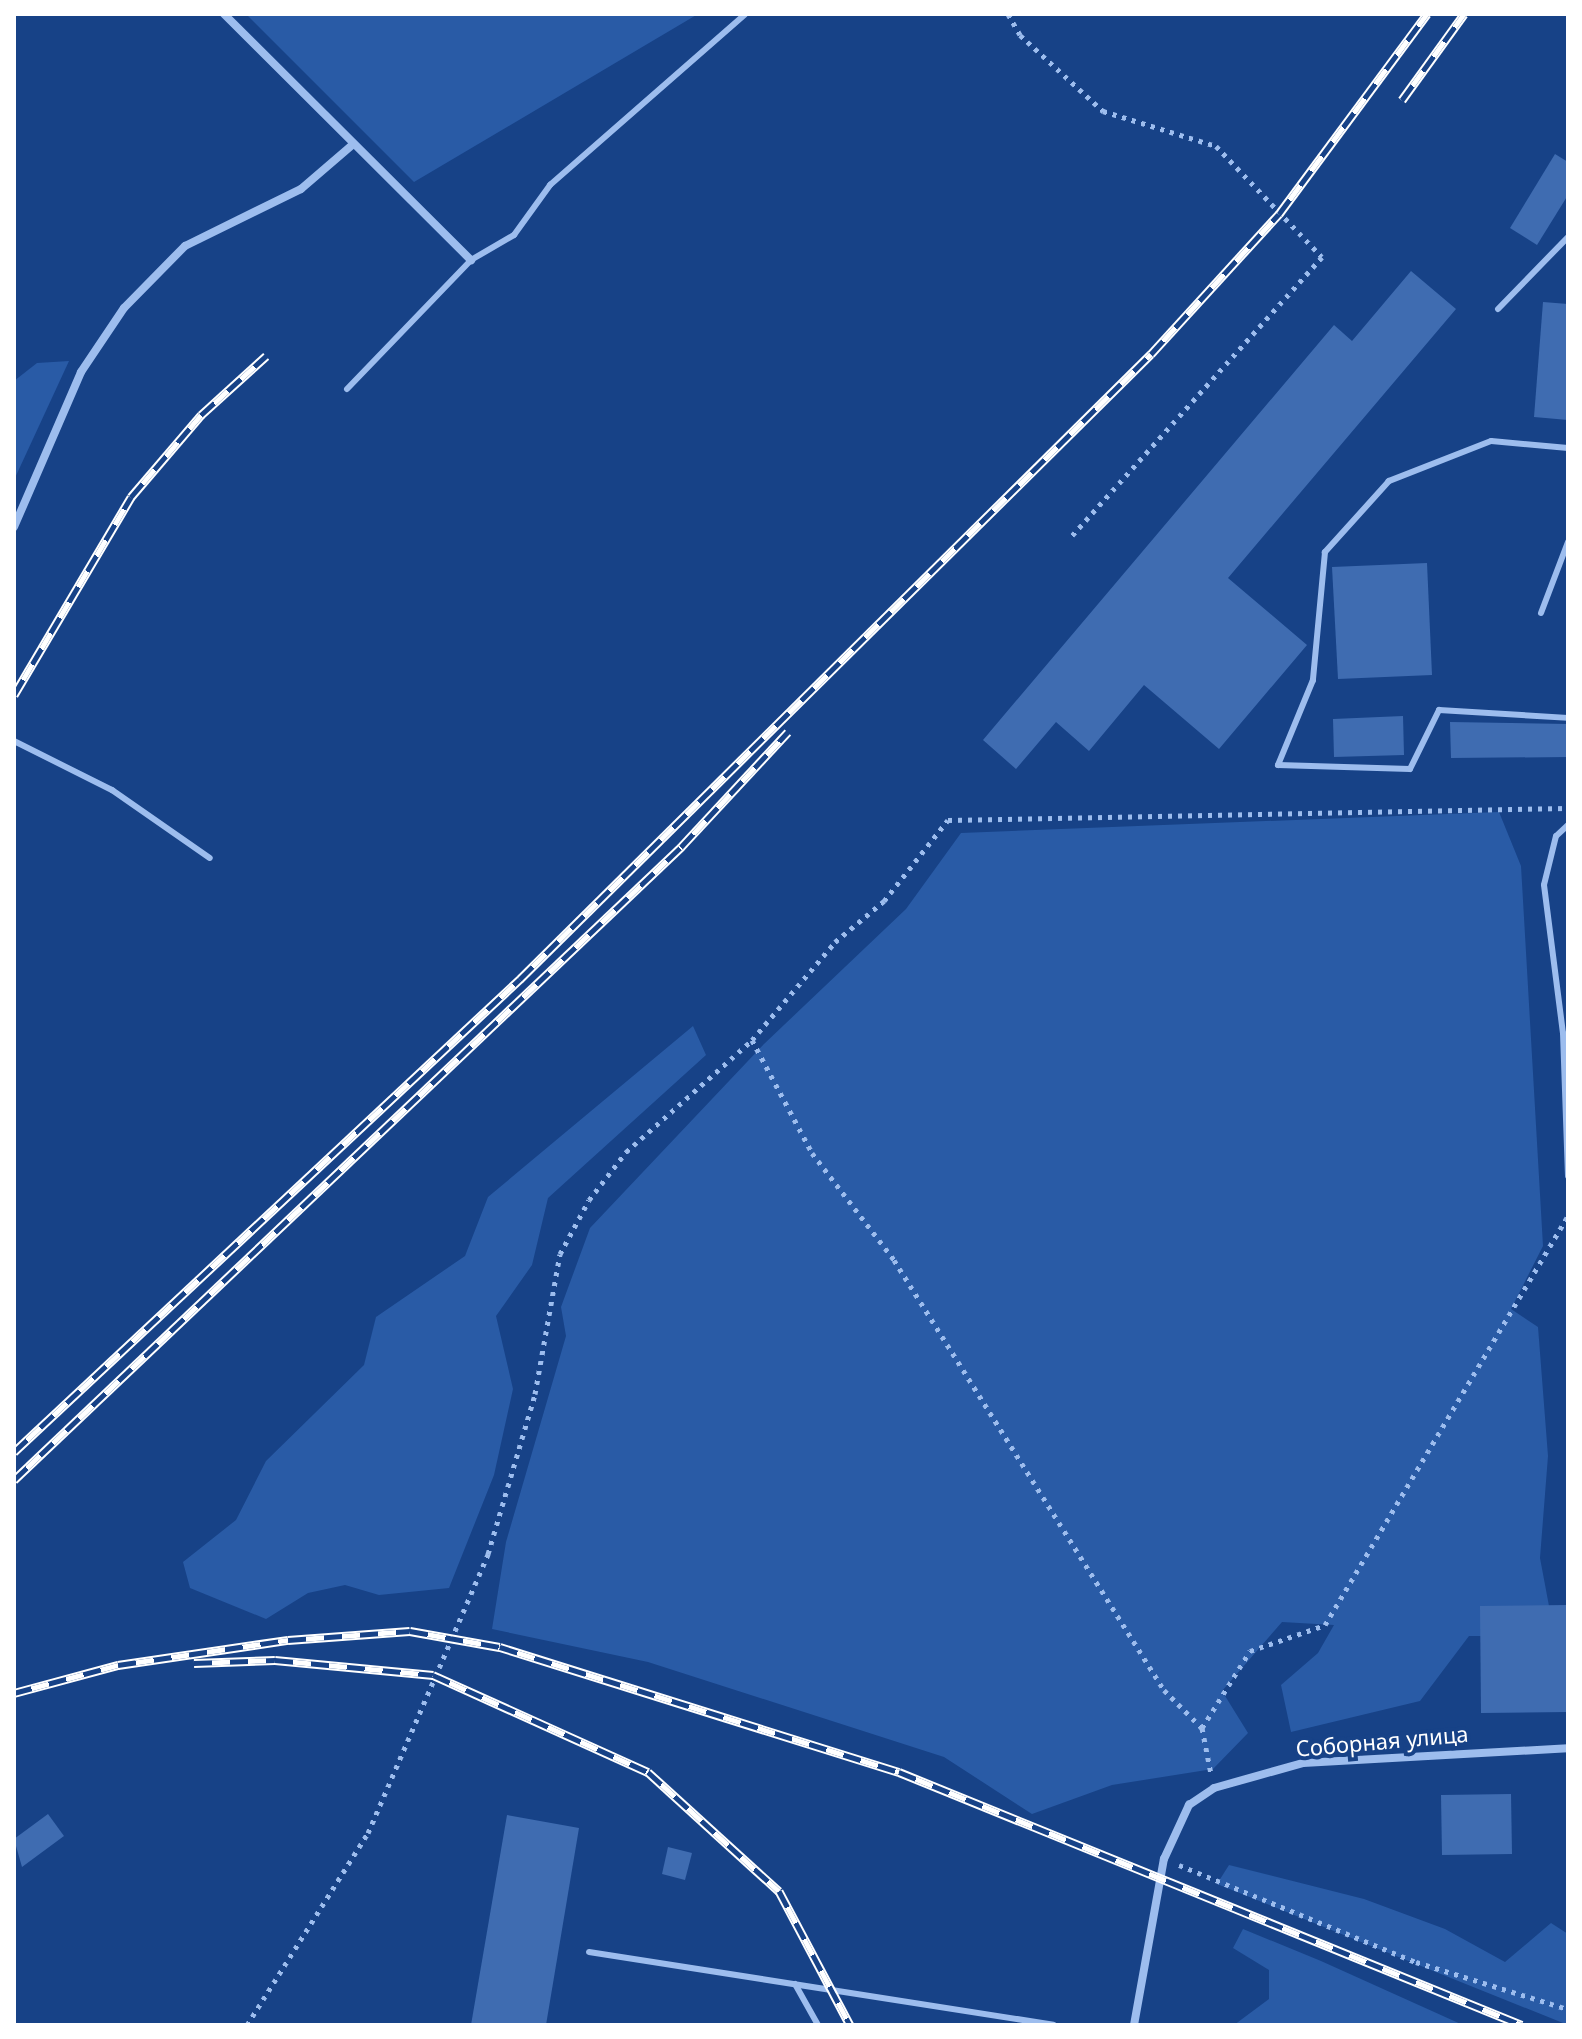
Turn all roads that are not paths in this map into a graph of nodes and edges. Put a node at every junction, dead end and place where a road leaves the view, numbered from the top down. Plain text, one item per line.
1 (224, 14) edge
2 (745, 14) edge
3 (351, 146) junction
4 (1568, 237) edge
5 (471, 260) junction
6 (1498, 309) dead end
7 (347, 389) dead end
8 (1568, 448) edge
9 (14, 527) edge
10 (1568, 542) edge
11 (1541, 613) dead end
12 (1568, 718) edge
13 (14, 741) edge
14 (1568, 825) edge
15 (210, 858) dead end
16 (1568, 1176) edge
17 (1568, 1748) edge
18 (589, 1952) dead end
19 (795, 1984) junction
20 (818, 2025) edge
21 (1053, 2025) edge
22 (1134, 2025) edge

1 - 3 street
2 - 5 lane
3 - 5 street
3 - 9 street
4 - 6 lane
5 - 7 lane
8 - 12 lane
10 - 11 lane
13 - 15 lane
14 - 16 lane
17 - 22 street, Соборная улица
18 - 19 lane
19 - 20 lane
19 - 21 lane

